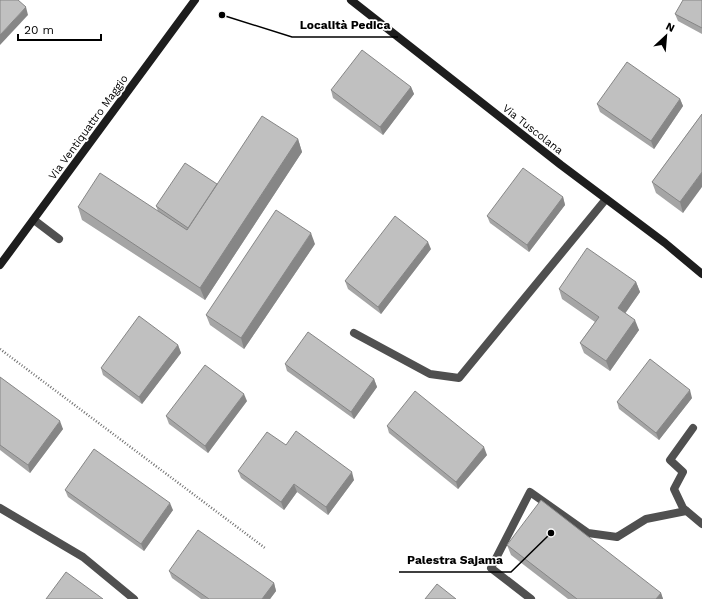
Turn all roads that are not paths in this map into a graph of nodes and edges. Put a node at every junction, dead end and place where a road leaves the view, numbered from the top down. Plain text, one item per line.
1 (351, 0) edge
2 (194, 1) edge
3 (606, 199) junction
4 (34, 220) junction
5 (59, 239) dead end
6 (0, 265) edge
7 (702, 274) edge
8 (354, 333) dead end
9 (693, 428) dead end
10 (0, 508) edge
11 (686, 511) junction
12 (702, 524) edge
13 (134, 599) edge
14 (531, 599) edge

1 - 3 main road, Via Tuscolana
2 - 4 main road, Via Ventiquattro Maggio
3 - 7 main road, Via Tuscolana
3 - 8 lane
4 - 5 lane
4 - 6 main road, Via Ventiquattro Maggio
9 - 11 lane
10 - 13 lane
11 - 12 lane
11 - 14 lane

